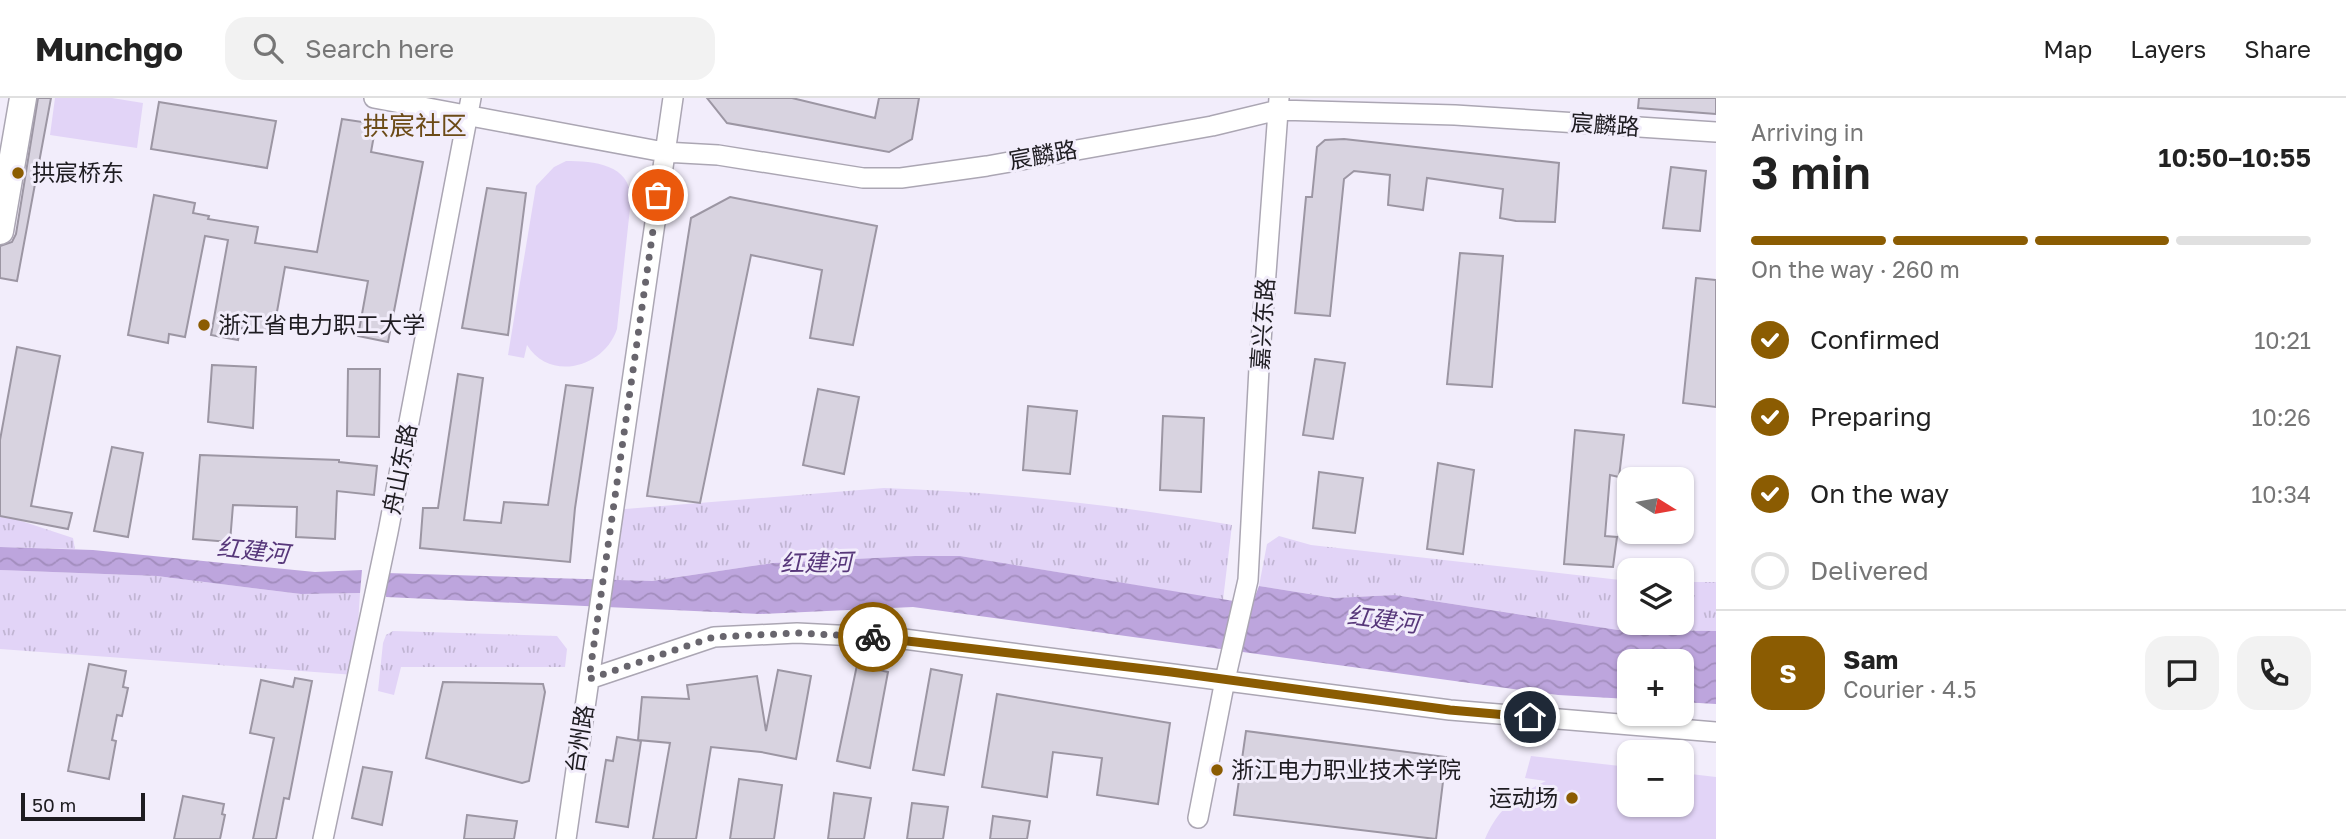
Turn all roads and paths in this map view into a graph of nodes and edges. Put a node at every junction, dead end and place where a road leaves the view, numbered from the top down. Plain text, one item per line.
1 (23, 98) edge
2 (374, 98) edge
3 (673, 98) edge
4 (1279, 104) edge
5 (469, 108) edge
6 (1716, 132) edge
7 (664, 152) junction
8 (0, 225) edge
9 (589, 679) junction
10 (1225, 680) junction
11 (1716, 732) edge
12 (1198, 818) dead end
13 (323, 839) edge
14 (566, 839) edge

1 - 8 street
2 - 5 street, 宸麟路
3 - 7 street, 台州路
4 - 6 street, 宸麟路
4 - 7 street, 宸麟路
4 - 10 street, 嘉兴东路
5 - 7 street, 宸麟路
5 - 13 street, 舟山东路
7 - 9 street, 台州路
9 - 10 street
9 - 14 street, 台州路
10 - 11 street
10 - 12 street, 嘉兴东路

